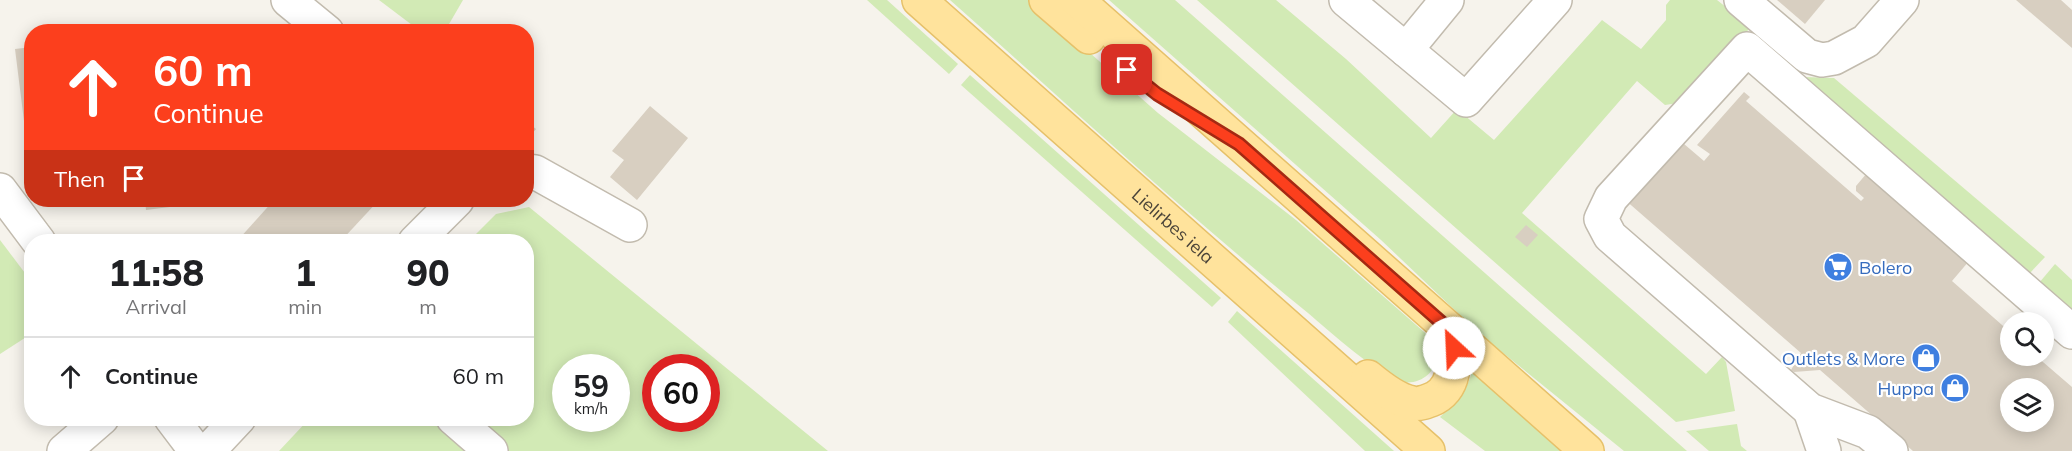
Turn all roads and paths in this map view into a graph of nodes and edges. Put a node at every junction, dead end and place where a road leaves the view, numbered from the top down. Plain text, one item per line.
1 (288, 0) edge
2 (919, 0) edge
3 (1046, 0) edge
4 (1077, 0) edge
5 (1346, 0) edge
6 (1447, 0) edge
7 (1555, 0) edge
8 (1742, 0) edge
9 (1902, 0) edge
10 (317, 24) edge
11 (1406, 50) junction
12 (1239, 144) junction
13 (534, 172) edge
14 (0, 190) edge
15 (450, 207) edge
16 (630, 225) dead end
17 (33, 234) edge
18 (422, 234) edge
19 (1277, 318) junction
20 (1450, 330) junction
21 (2072, 332) edge
22 (1810, 410) junction
23 (93, 426) edge
24 (177, 426) edge
25 (231, 426) edge
26 (462, 426) edge
27 (1427, 448) edge
28 (64, 451) edge
29 (196, 451) edge
30 (208, 451) edge
31 (491, 451) edge
32 (1587, 451) edge
33 (1824, 451) edge
34 (1891, 451) edge

1 - 10 street
2 - 19 main road, Lielirbes iela
3 - 12 main road
4 - 12 main road
5 - 11 street
6 - 11 street
7 - 11 street
8 - 9 street
12 - 20 main road
13 - 16 street
14 - 17 street
15 - 18 street
19 - 20 main road
19 - 27 main road, Lielirbes iela
20 - 32 main road
21 - 22 street
22 - 33 street
22 - 34 street
23 - 28 street
24 - 29 street
25 - 30 street
26 - 31 street

